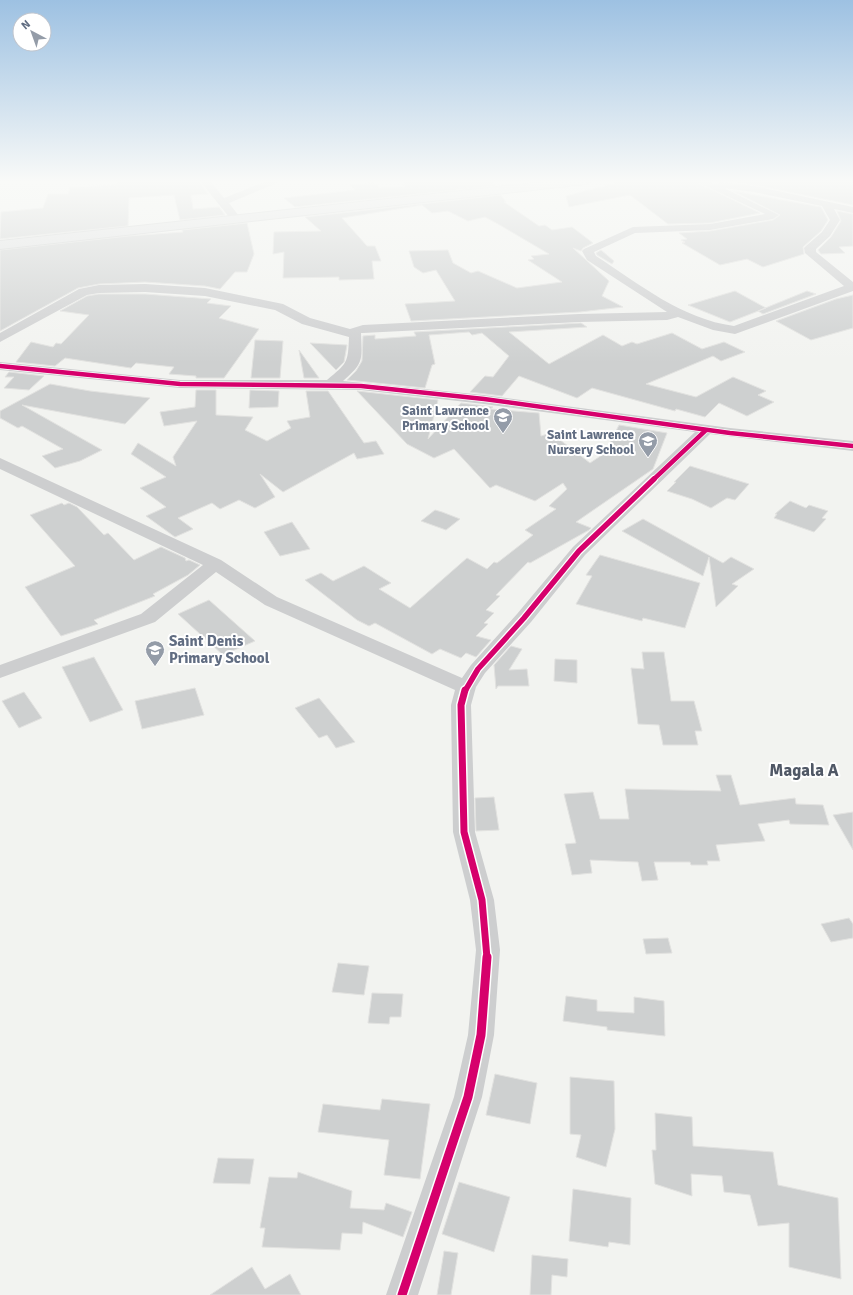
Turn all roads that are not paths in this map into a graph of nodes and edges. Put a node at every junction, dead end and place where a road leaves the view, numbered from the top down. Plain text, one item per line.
1 (34, 241) edge
2 (608, 241) edge
3 (818, 241) edge
4 (0, 245) edge
5 (679, 313) junction
6 (355, 336) junction
7 (0, 338) edge
8 (0, 366) edge
9 (330, 385) junction
10 (706, 430) junction
11 (853, 446) edge
12 (0, 463) edge
13 (215, 564) junction
14 (0, 672) edge
15 (466, 687) junction
16 (402, 1295) edge

1 - 4 main road
2 - 5 street
3 - 5 street
5 - 6 street
6 - 7 street
6 - 9 street
8 - 9 street
9 - 10 street
10 - 11 street
10 - 15 street
12 - 13 street
13 - 14 street
13 - 15 street
15 - 16 street

